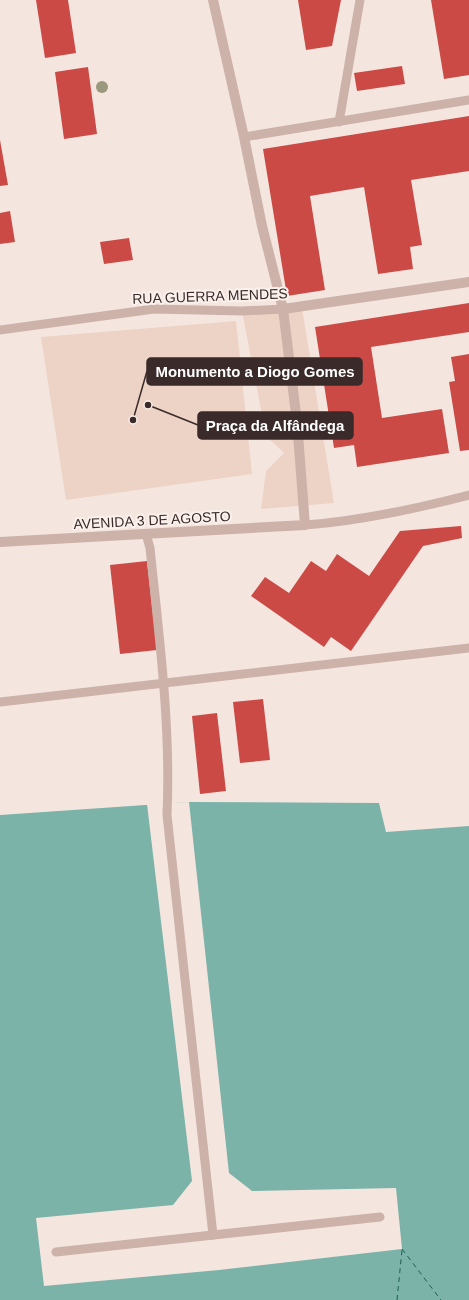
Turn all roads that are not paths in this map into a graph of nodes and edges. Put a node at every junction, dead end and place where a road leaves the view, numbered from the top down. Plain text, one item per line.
1 (213, 0) edge
2 (360, 0) edge
3 (469, 100) edge
4 (340, 122) junction
5 (244, 137) junction
6 (469, 282) edge
7 (283, 309) junction
8 (0, 330) edge
9 (469, 495) edge
10 (305, 526) junction
11 (146, 534) junction
12 (0, 542) edge
13 (469, 648) edge
14 (164, 684) junction
15 (0, 702) edge
16 (380, 1217) dead end
17 (214, 1235) junction
18 (56, 1252) dead end

1 - 5 street
2 - 4 lane
3 - 4 lane
4 - 5 lane
5 - 7 street
6 - 7 street, RUA GUERRA MENDES
7 - 8 lane, RUA GUERRA MENDES
7 - 10 street
9 - 10 lane
10 - 11 street, AVENIDA 3 DE AGOSTO
11 - 12 street, AVENIDA 3 DE AGOSTO
11 - 14 lane
13 - 14 lane
14 - 15 lane
14 - 17 lane
16 - 17 lane
17 - 18 lane

